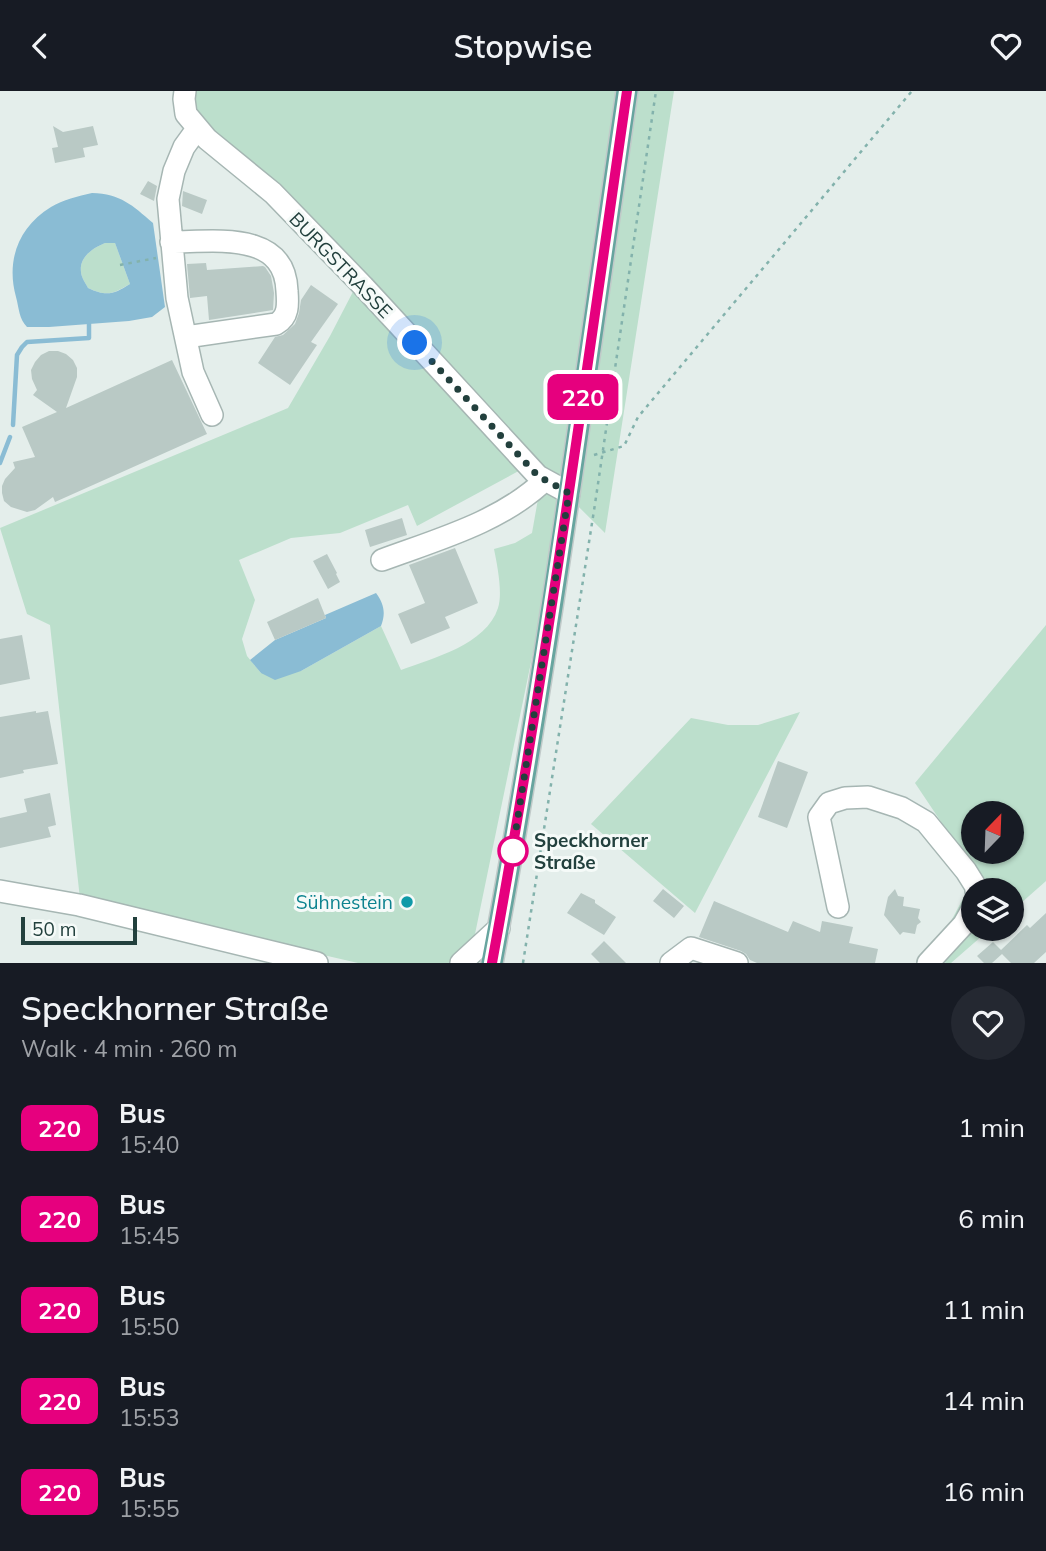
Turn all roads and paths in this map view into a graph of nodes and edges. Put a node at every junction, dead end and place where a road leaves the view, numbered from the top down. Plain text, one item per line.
1 (185, 91) edge
2 (627, 91) edge
3 (656, 91) edge
4 (912, 91) edge
5 (197, 128) junction
6 (172, 248) junction
7 (120, 265) dead end
8 (186, 337) junction
9 (212, 415) dead end
10 (603, 453) junction
11 (574, 460) junction
12 (545, 480) junction
13 (569, 493) junction
14 (382, 560) dead end
15 (970, 878) edge
16 (0, 891) edge
17 (838, 907) dead end
18 (961, 927) edge
19 (499, 928) junction
20 (317, 963) edge
21 (461, 963) edge
22 (492, 963) edge
23 (523, 963) edge
24 (671, 963) edge
25 (737, 963) edge
26 (928, 963) edge

1 - 5 street, BURGSTRASSE
2 - 11 main road
3 - 10 path
4 - 10 path
5 - 6 street
5 - 12 street, BURGSTRASSE
6 - 7 path
6 - 8 street
6 - 8 street
8 - 9 street
10 - 11 path
10 - 23 path
11 - 13 main road
12 - 13 street, BURGSTRASSE
12 - 14 street
13 - 19 main road
15 - 17 street
16 - 20 street
18 - 26 street
19 - 21 street
19 - 22 main road
24 - 25 street

